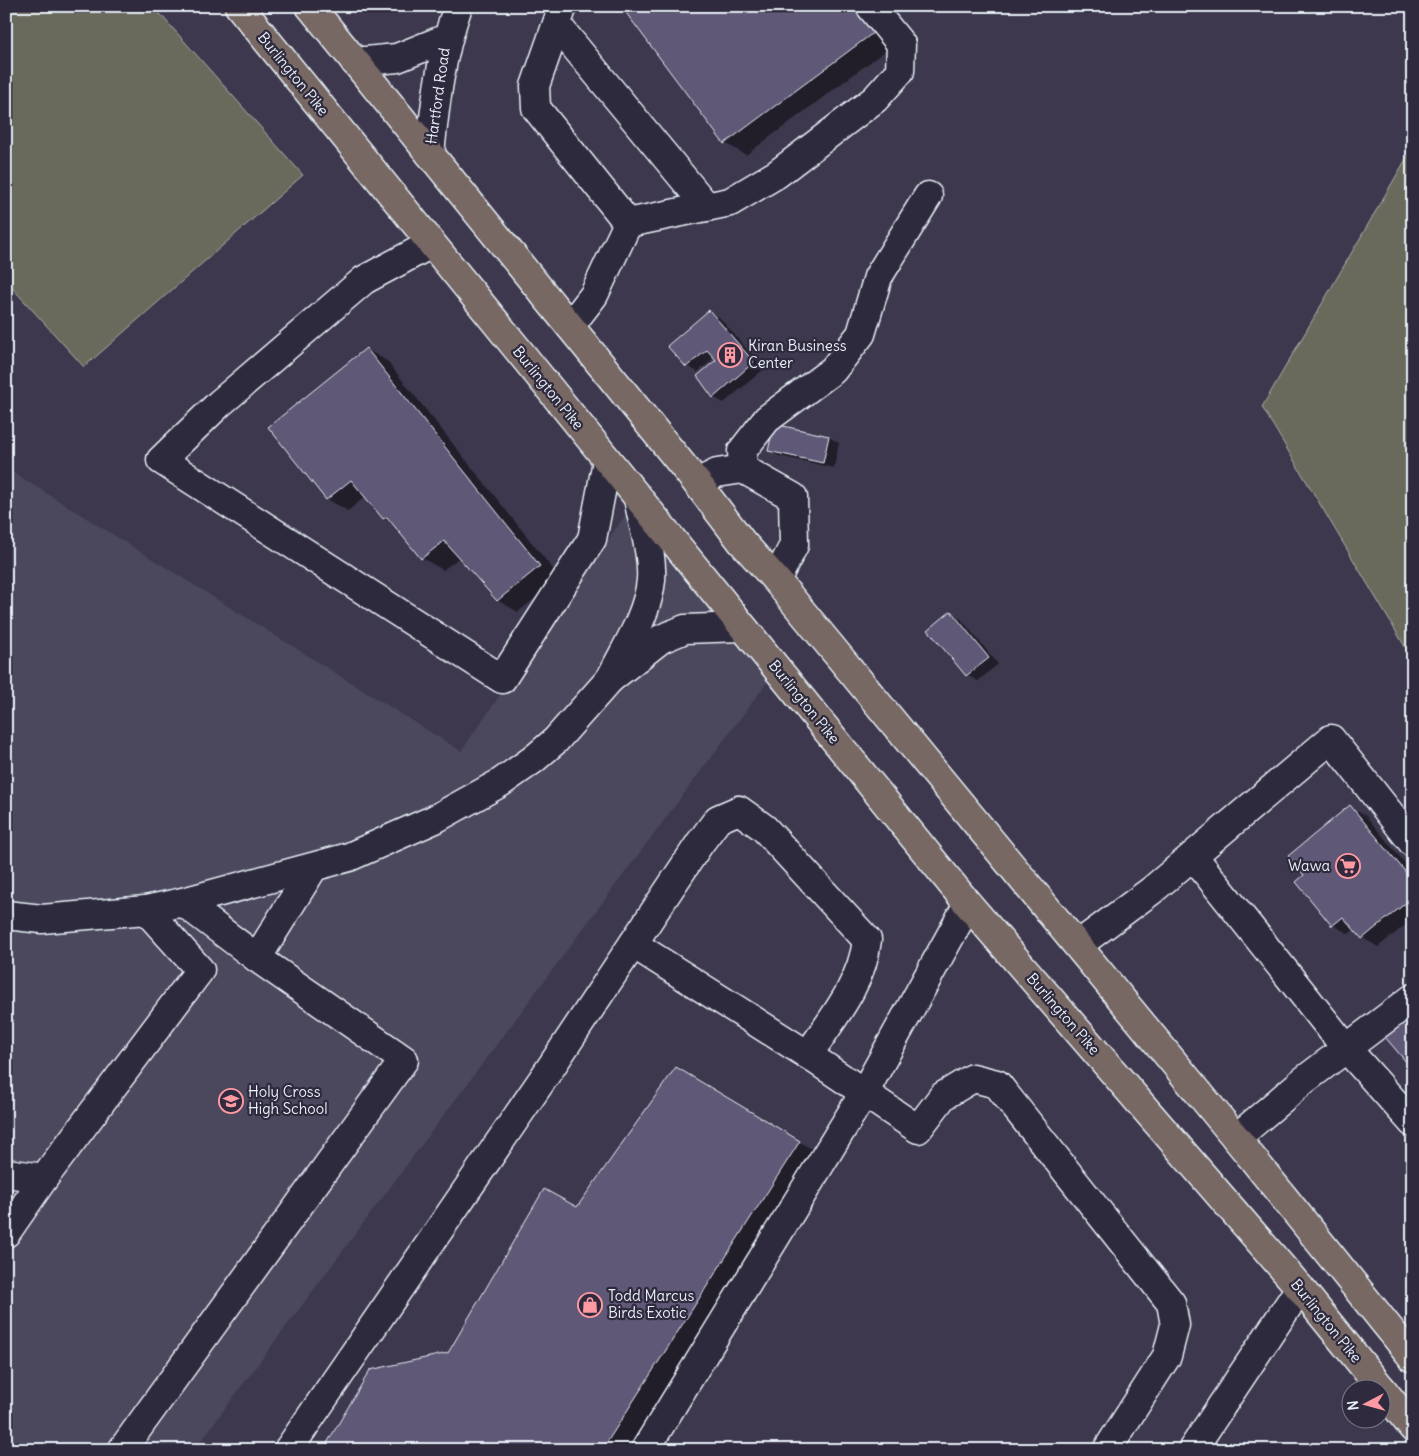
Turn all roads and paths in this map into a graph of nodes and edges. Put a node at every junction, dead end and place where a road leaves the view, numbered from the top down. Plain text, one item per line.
1 (239, 6) edge
2 (310, 6) edge
3 (458, 6) edge
4 (870, 6) edge
5 (560, 16) edge
6 (447, 38) junction
7 (355, 62) junction
8 (430, 154) junction
9 (928, 196) dead end
10 (707, 207) junction
11 (628, 223) junction
12 (431, 244) junction
13 (570, 326) junction
14 (607, 460) junction
15 (743, 469) junction
16 (697, 483) junction
17 (638, 497) junction
18 (776, 580) junction
19 (742, 626) junction
20 (610, 679) junction
21 (1413, 843) edge
22 (1193, 856) junction
23 (313, 868) junction
24 (183, 902) junction
25 (968, 904) junction
26 (146, 910) junction
27 (6, 916) edge
28 (633, 944) junction
29 (1078, 945) junction
30 (257, 958) junction
31 (1413, 998) edge
32 (1346, 1048) junction
33 (808, 1055) junction
34 (864, 1093) junction
35 (1413, 1123) edge
36 (1236, 1138) junction
37 (6, 1173) edge
38 (44, 1178) junction
39 (6, 1233) edge
40 (1300, 1288) junction
41 (1413, 1358) edge
42 (1372, 1378) edge
43 (1392, 1402) edge
44 (1413, 1428) edge
45 (122, 1450) edge
46 (288, 1450) edge
47 (645, 1450) edge
48 (1107, 1450) edge
49 (1192, 1450) edge

1 - 12 highway, Burlington Pike
2 - 7 highway
3 - 6 street, Hartford Road
4 - 10 street
5 - 10 street
5 - 11 street
6 - 7 street, Hartford Road
6 - 8 street, Hartford Road
7 - 8 highway
8 - 13 highway
9 - 15 street
10 - 11 street
11 - 13 street
12 - 14 highway, Burlington Pike
12 - 14 street
13 - 16 highway
14 - 17 highway, Burlington Pike
15 - 16 street
15 - 18 street
16 - 18 highway
17 - 19 highway, Burlington Pike
17 - 20 street
18 - 29 highway
19 - 20 street
19 - 25 highway, Burlington Pike
20 - 23 street
21 - 22 street
22 - 29 street
22 - 32 street
23 - 24 street
23 - 30 street
24 - 26 street
24 - 30 street
25 - 34 street
25 - 40 highway, Burlington Pike
26 - 27 street
26 - 38 street
28 - 33 street
28 - 33 street
28 - 46 street
29 - 36 highway
30 - 45 street
31 - 32 street
32 - 35 street
32 - 36 street
33 - 34 street
34 - 47 street
34 - 48 street
36 - 41 highway
37 - 38 street
38 - 39 street
40 - 42 highway, Burlington Pike
40 - 49 street
43 - 44 highway, Burlington Pike

